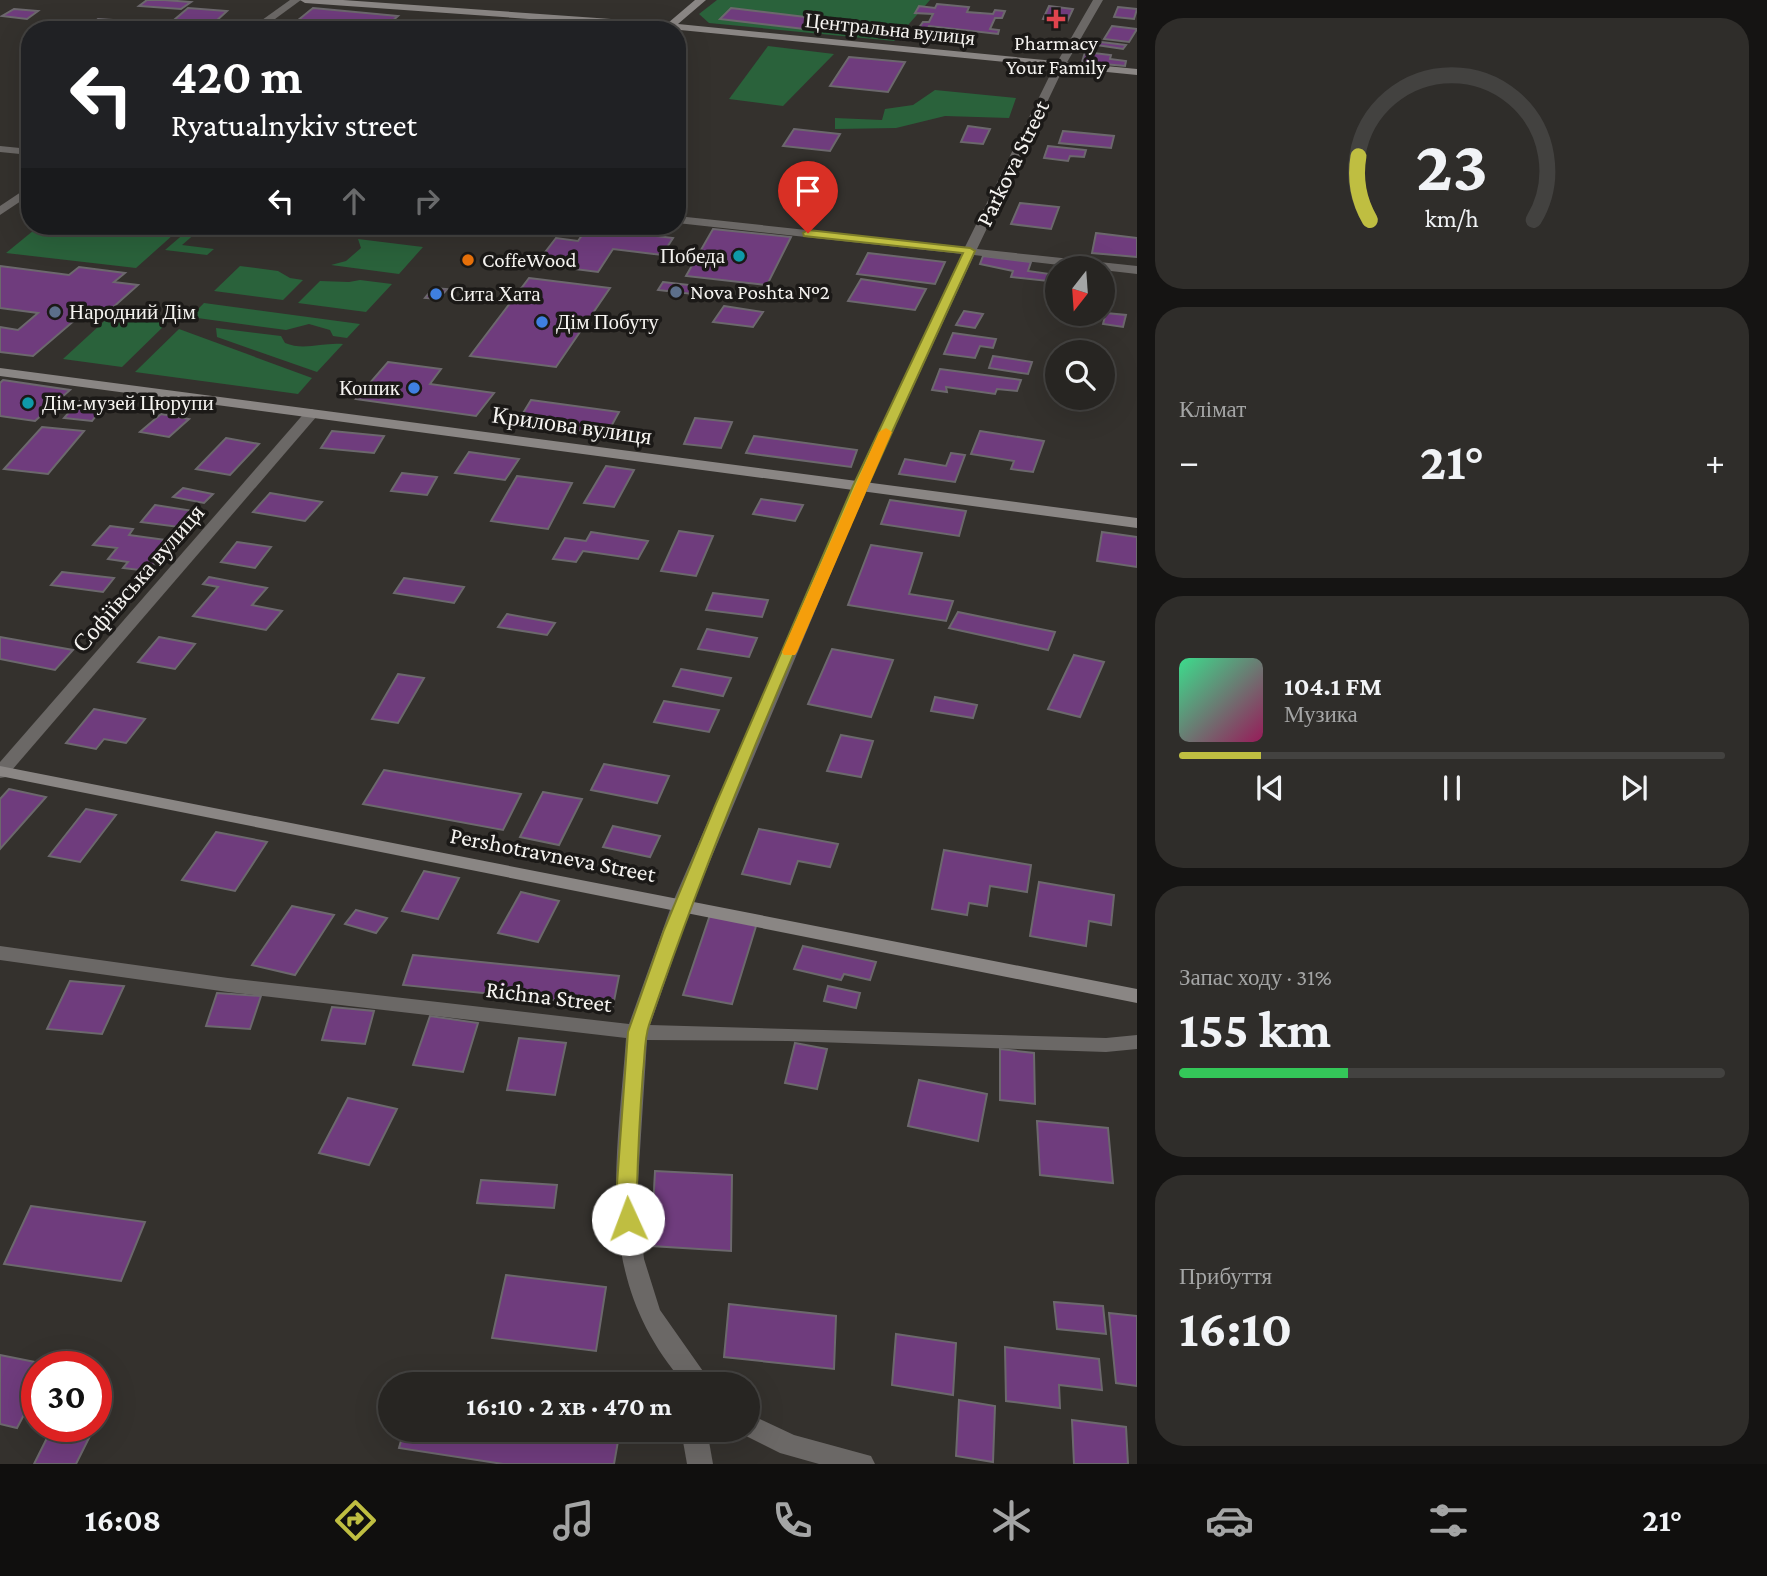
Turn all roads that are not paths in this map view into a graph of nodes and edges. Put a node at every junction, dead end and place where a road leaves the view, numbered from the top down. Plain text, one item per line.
1 (296, 0) edge
2 (305, 0) edge
3 (701, 0) edge
4 (1098, 0) edge
5 (266, 21) edge
6 (577, 21) edge
7 (676, 21) edge
8 (686, 30) edge
9 (1063, 65) junction
10 (1137, 72) edge
11 (0, 149) edge
12 (21, 151) edge
13 (21, 196) edge
14 (0, 212) edge
15 (686, 220) edge
16 (970, 251) junction
17 (1137, 270) edge
18 (0, 372) edge
19 (312, 413) junction
20 (860, 486) junction
21 (1137, 523) edge
22 (1, 772) edge
23 (682, 904) junction
24 (0, 953) edge
25 (1137, 996) edge
26 (637, 1032) junction
27 (1137, 1042) edge
28 (683, 1372) edge
29 (760, 1430) edge
30 (696, 1442) edge
31 (699, 1464) edge
32 (862, 1464) edge

1 - 5 street
2 - 6 street, Центральна вулиця
3 - 7 street
4 - 9 street, Parkova Street
8 - 9 street, Центральна вулиця
9 - 10 street, Центральна вулиця
9 - 16 street, Parkova Street
11 - 12 street
13 - 14 street
15 - 16 street
16 - 17 street
16 - 20 street, Parkova Street
18 - 19 street, Крилова вулиця
19 - 20 street, Крилова вулиця
19 - 22 street, Софіївська вулиця
20 - 21 street, Крилова вулиця
20 - 23 street, Parkova Street
22 - 23 street, Pershotravneva Street
23 - 25 street, Pershotravneva Street
23 - 26 street, Parkova Street
24 - 26 street, Richna Street
26 - 27 street, Richna Street
26 - 28 street, Parkova Street
29 - 32 street
30 - 31 street

